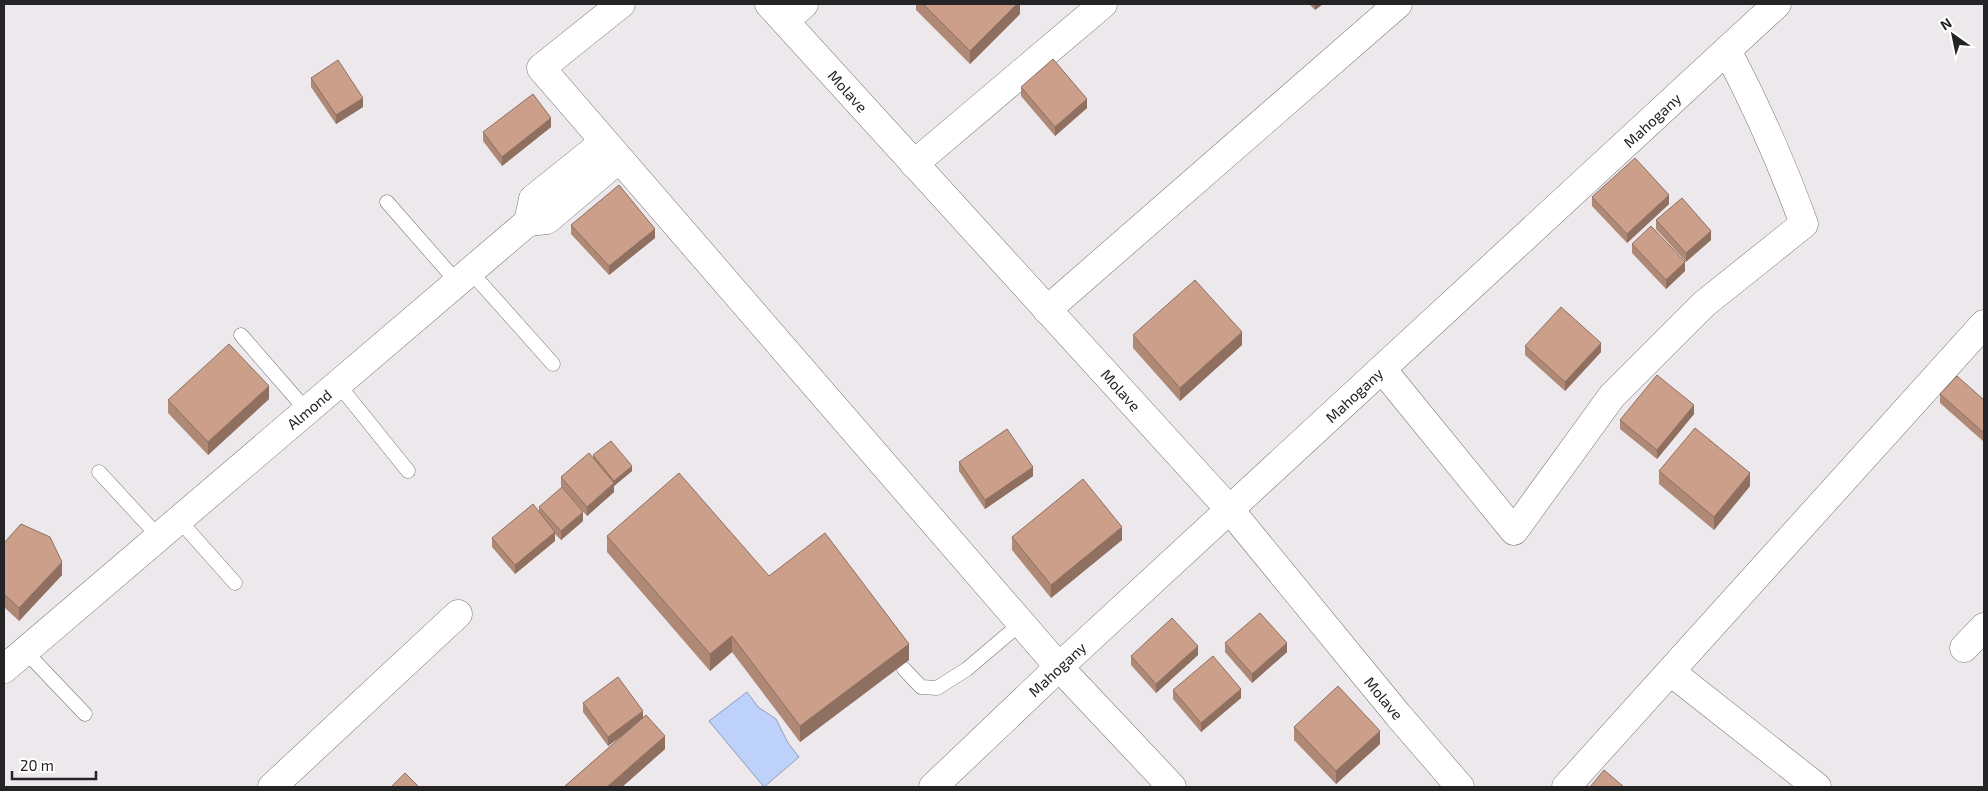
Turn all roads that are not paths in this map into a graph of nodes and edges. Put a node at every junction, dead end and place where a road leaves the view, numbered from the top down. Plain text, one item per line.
1 (621, 4) edge
2 (1103, 4) edge
3 (1398, 4) edge
4 (1777, 4) edge
5 (786, 10) edge
6 (1727, 50) junction
7 (612, 151) junction
8 (914, 164) junction
9 (387, 202) dead end
10 (463, 276) junction
11 (1047, 310) junction
12 (1984, 324) edge
13 (241, 335) dead end
14 (553, 364) dead end
15 (1382, 369) junction
16 (338, 384) junction
17 (307, 411) junction
18 (408, 470) dead end
19 (99, 472) dead end
20 (1230, 510) junction
21 (169, 529) junction
22 (235, 583) dead end
23 (458, 614) dead end
24 (1021, 623) junction
25 (1984, 626) edge
26 (1964, 648) dead end
27 (10, 663) edge
28 (1059, 667) junction
29 (904, 669) edge
30 (1671, 672) junction
31 (85, 714) dead end
32 (272, 787) edge
33 (933, 787) edge
34 (1172, 787) edge
35 (1460, 787) edge
36 (1566, 787) edge
37 (1817, 787) edge

1 - 7 street
2 - 8 street
3 - 11 street
4 - 6 street, Mahogany
5 - 8 street, Molave
6 - 15 street, Mahogany
6 - 15 street
7 - 10 street, Almond
7 - 24 street
8 - 11 street, Molave
9 - 10 lane
10 - 14 lane
10 - 16 street, Almond
11 - 20 street, Molave
12 - 30 street
13 - 17 lane
15 - 20 street, Mahogany
16 - 17 street, Almond
16 - 18 lane
17 - 21 street, Almond
19 - 21 lane
20 - 28 street, Mahogany
20 - 35 street, Molave
21 - 22 lane
21 - 27 street, Almond
23 - 32 street
24 - 28 street
24 - 29 lane
25 - 26 street
27 - 31 lane
28 - 33 street, Mahogany
28 - 34 street
30 - 36 street
30 - 37 street

